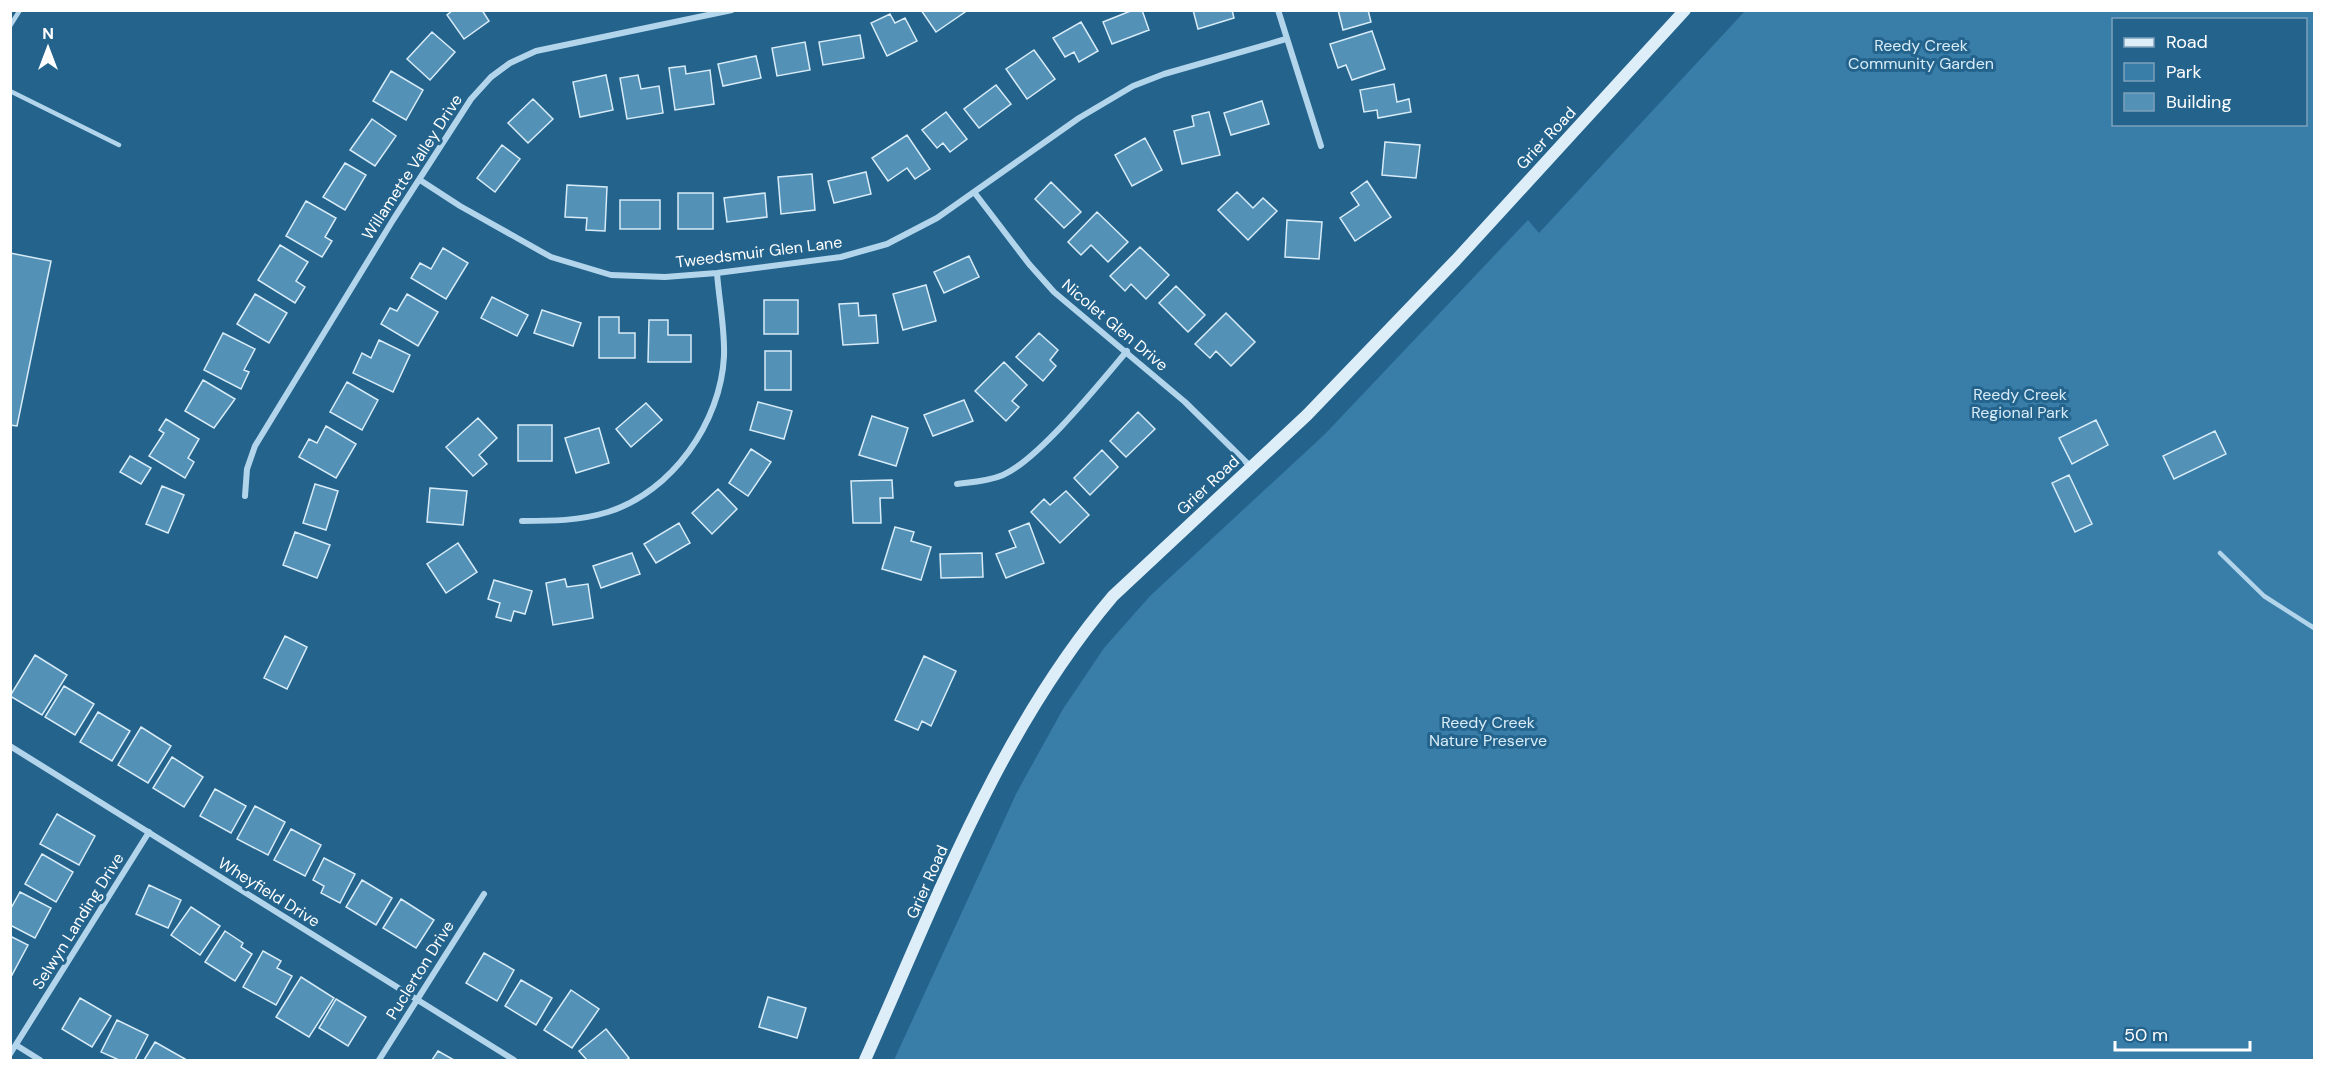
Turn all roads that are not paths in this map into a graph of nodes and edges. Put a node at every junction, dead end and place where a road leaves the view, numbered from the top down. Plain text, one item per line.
1 (20, 10) edge
2 (732, 10) edge
3 (1278, 10) edge
4 (1685, 10) edge
5 (10, 26) edge
6 (1286, 39) junction
7 (10, 91) edge
8 (119, 145) dead end
9 (1320, 146) dead end
10 (420, 180) junction
11 (974, 192) junction
12 (717, 273) junction
13 (1127, 351) junction
14 (1251, 467) junction
15 (957, 484) dead end
16 (244, 496) dead end
17 (522, 521) dead end
18 (2220, 553) dead end
19 (2314, 627) edge
20 (10, 746) edge
21 (149, 832) junction
22 (484, 894) dead end
23 (417, 1001) junction
24 (16, 1046) junction
25 (10, 1054) edge
26 (40, 1060) edge
27 (379, 1060) edge
28 (514, 1060) edge
29 (866, 1060) edge

1 - 5 lane
2 - 10 street, Willamette Valley Drive
3 - 6 street
4 - 14 street, Grier Road
6 - 9 street
6 - 11 street, Tweedsmuir Glen Lane
7 - 8 lane
10 - 12 street, Tweedsmuir Glen Lane
10 - 16 street, Willamette Valley Drive
11 - 12 street, Tweedsmuir Glen Lane
11 - 13 street, Nicolet Glen Drive
12 - 17 street
13 - 14 street, Nicolet Glen Drive
13 - 15 street
14 - 29 street, Grier Road
18 - 19 lane
20 - 21 street, Wheyfield Drive
21 - 23 street, Wheyfield Drive
21 - 24 street, Selwyn Landing Drive
22 - 23 street, Puclerton Drive
23 - 27 street, Puclerton Drive
23 - 28 street, Wheyfield Drive
24 - 25 street, Selwyn Landing Drive
24 - 26 street

